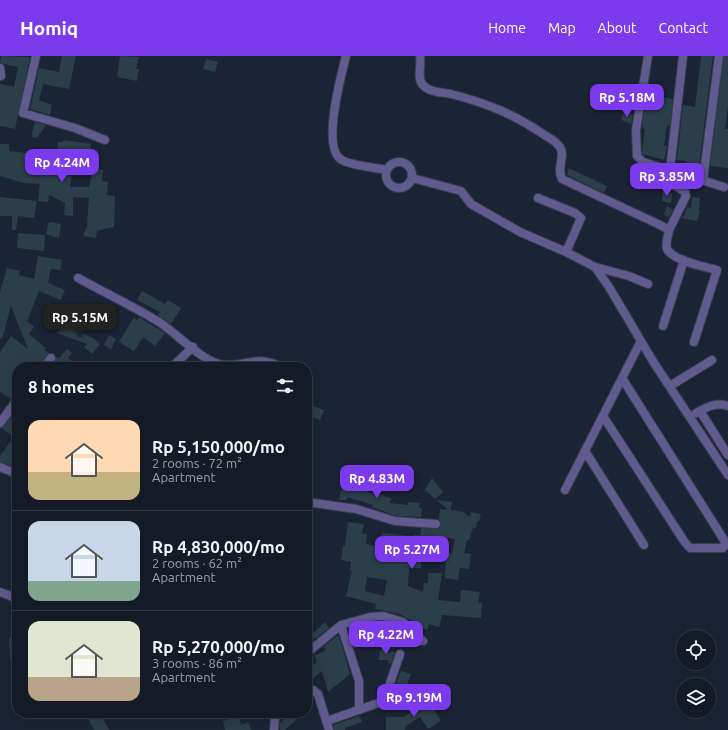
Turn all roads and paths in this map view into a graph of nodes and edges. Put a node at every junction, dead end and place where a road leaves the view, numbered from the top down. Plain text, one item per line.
1 (36, 56) edge
2 (346, 56) edge
3 (420, 56) edge
4 (648, 56) edge
5 (684, 56) edge
6 (719, 56) edge
7 (105, 140) dead end
8 (387, 170) junction
9 (670, 170) junction
10 (412, 178) junction
11 (703, 180) junction
12 (668, 181) dead end
13 (724, 188) dead end
14 (538, 198) dead end
15 (669, 230) junction
16 (566, 252) junction
17 (684, 260) junction
18 (594, 267) junction
19 (78, 278) dead end
20 (648, 284) dead end
21 (663, 326) dead end
22 (641, 341) junction
23 (694, 342) dead end
24 (193, 347) junction
25 (51, 358) dead end
26 (712, 360) dead end
27 (48, 362) edge
28 (177, 362) edge
29 (214, 362) edge
30 (255, 362) edge
31 (266, 362) edge
32 (622, 378) junction
33 (670, 386) junction
34 (728, 406) edge
35 (12, 407) edge
36 (700, 411) junction
37 (603, 416) junction
38 (690, 416) junction
39 (0, 424) edge
40 (585, 451) junction
41 (728, 455) edge
42 (0, 467) edge
43 (12, 472) edge
44 (728, 475) edge
45 (565, 490) dead end
46 (312, 503) edge
47 (436, 524) dead end
48 (644, 545) dead end
49 (0, 592) edge
50 (12, 598) edge
51 (341, 625) junction
52 (423, 641) dead end
53 (312, 649) edge
54 (400, 654) dead end
55 (312, 690) edge
56 (359, 710) junction
57 (275, 718) edge
58 (327, 721) junction
59 (274, 730) edge
60 (329, 730) edge

1 - 7 street
2 - 8 street
3 - 15 street
4 - 9 street
5 - 9 street
6 - 11 street
8 - 10 street
8 - 10 street
9 - 11 street
10 - 16 street
11 - 13 street
12 - 15 street
14 - 16 street
15 - 17 street
16 - 18 street
17 - 21 street
17 - 23 street
18 - 20 street
18 - 22 street
19 - 24 street
22 - 32 street
22 - 33 street
24 - 28 street
24 - 29 street
25 - 27 street
26 - 33 street
30 - 31 street
32 - 37 street
32 - 37 street
33 - 38 street
34 - 36 street
35 - 39 street
36 - 38 street
36 - 41 street
37 - 40 street
38 - 44 street
40 - 45 street
40 - 48 street
42 - 43 street
46 - 47 street
49 - 50 street
51 - 52 street
51 - 53 street
51 - 56 street
54 - 56 street
55 - 58 street
56 - 58 street
57 - 59 street
58 - 60 street

